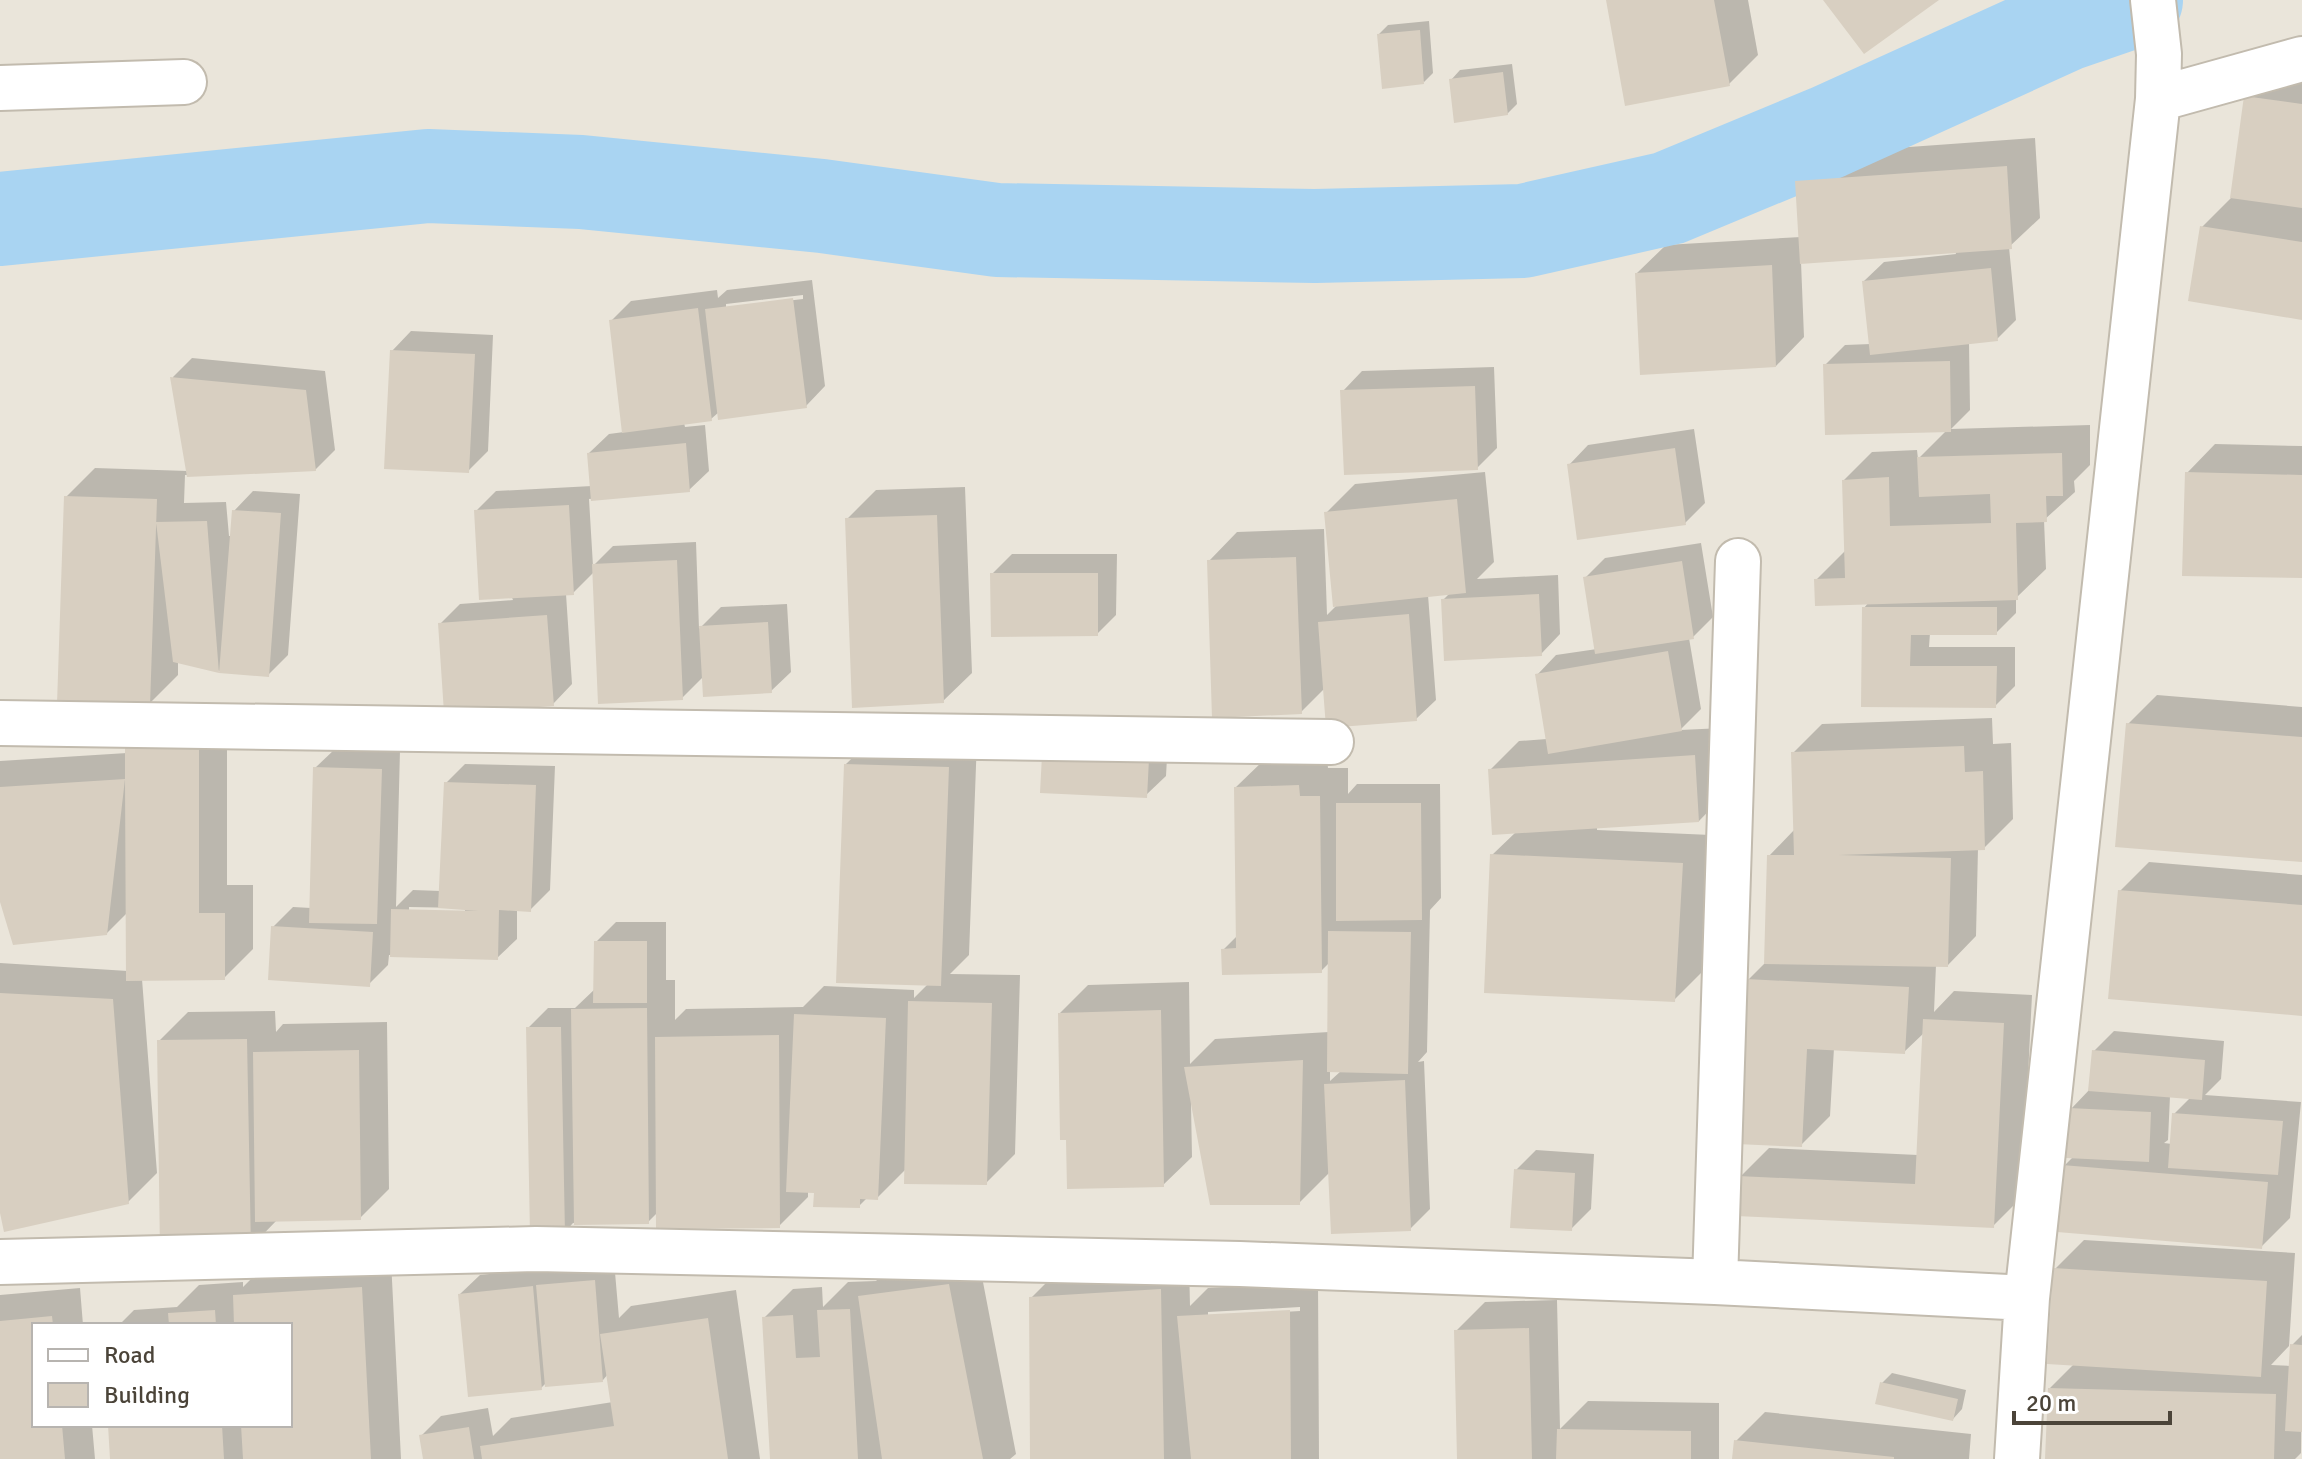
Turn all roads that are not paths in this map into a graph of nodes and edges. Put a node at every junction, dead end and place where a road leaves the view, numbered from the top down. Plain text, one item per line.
1 (2153, 0) edge
2 (2302, 59) edge
3 (184, 82) dead end
4 (0, 88) edge
5 (2158, 99) junction
6 (1738, 561) dead end
7 (0, 723) edge
8 (1331, 742) dead end
9 (0, 1262) edge
10 (1715, 1282) junction
11 (2027, 1298) junction
12 (2017, 1459) edge

1 - 5 street
2 - 5 street
3 - 4 street
5 - 11 street
6 - 10 street
7 - 8 street
9 - 10 street
10 - 11 street
11 - 12 street

